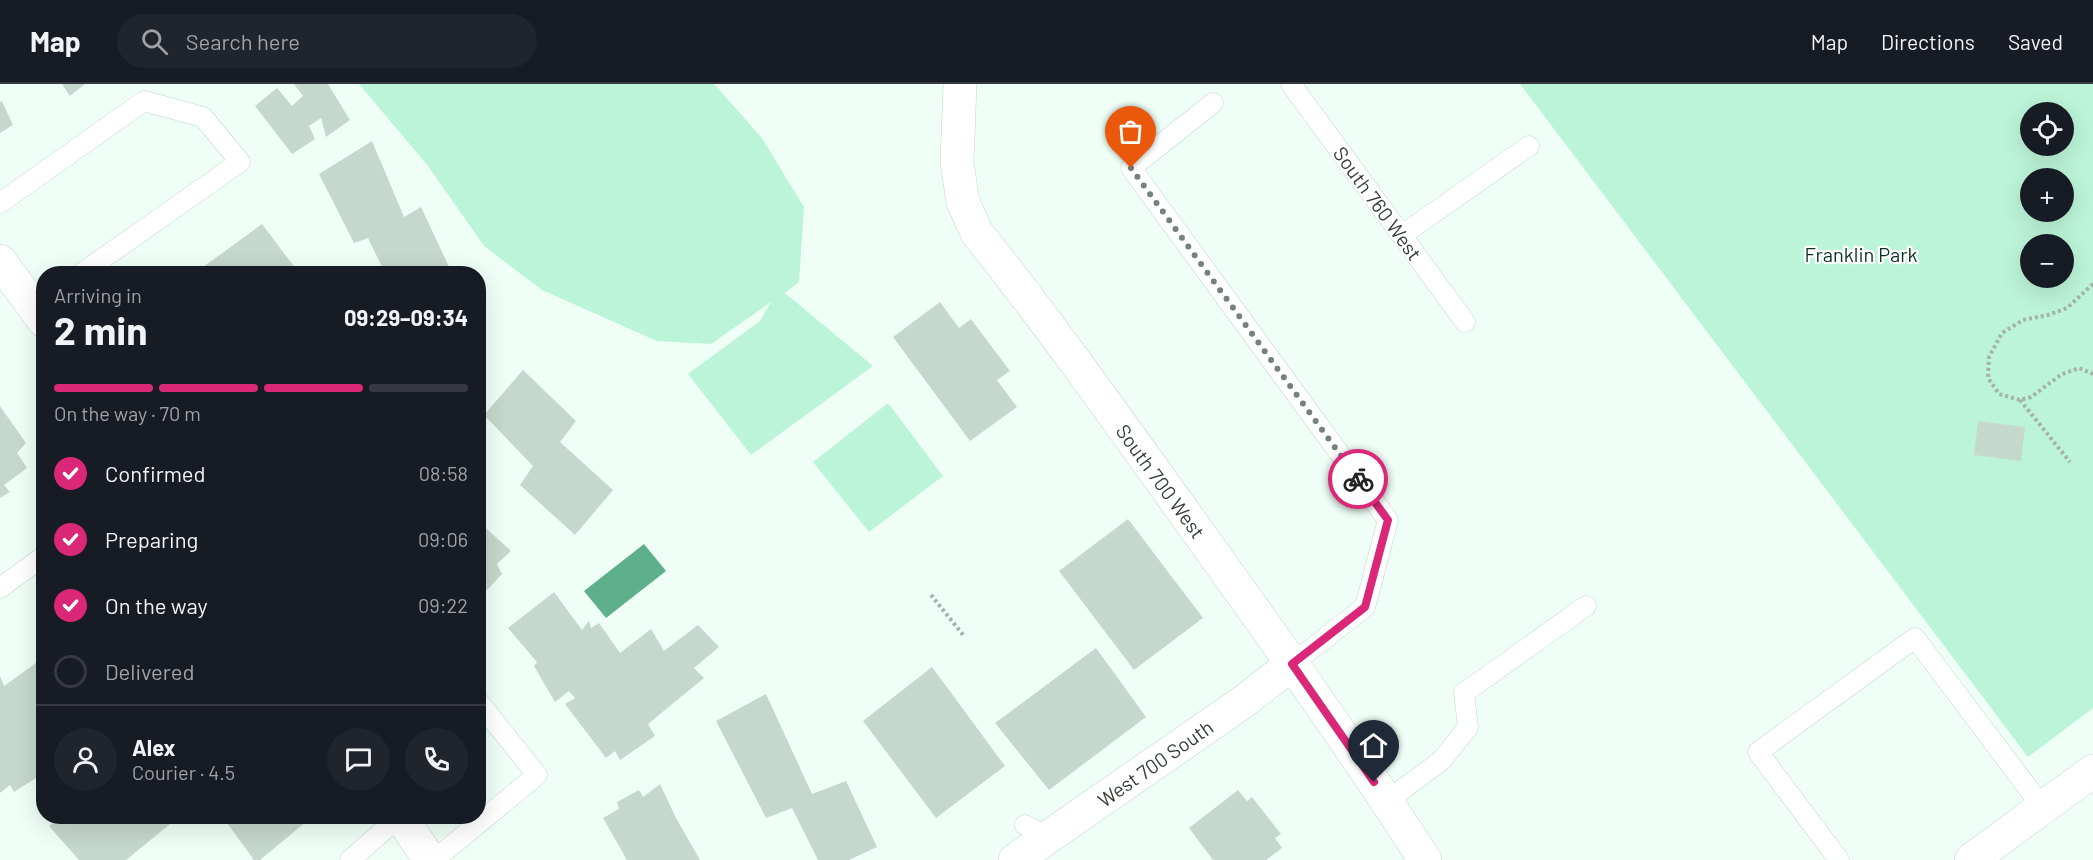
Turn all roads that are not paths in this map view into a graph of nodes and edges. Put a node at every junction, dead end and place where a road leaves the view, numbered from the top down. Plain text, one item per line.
1 (960, 84) edge
2 (1291, 84) edge
3 (1213, 103) dead end
4 (1529, 146) dead end
5 (0, 203) edge
6 (1402, 235) junction
7 (0, 261) edge
8 (92, 266) edge
9 (36, 305) edge
10 (1465, 322) dead end
11 (36, 562) edge
12 (0, 588) edge
13 (1586, 606) dead end
14 (1292, 664) junction
15 (486, 711) edge
16 (2093, 771) edge
17 (1387, 801) junction
18 (2043, 808) junction
19 (486, 816) edge
20 (391, 824) edge
21 (406, 824) edge
22 (476, 824) edge
23 (350, 860) edge
24 (432, 860) edge
25 (1015, 860) edge
26 (1425, 860) edge
27 (1839, 860) edge
28 (1971, 860) edge

1 - 14 street, South 700 West
2 - 6 lane, South 760 West
3 - 14 lane
4 - 6 lane
5 - 8 lane
6 - 10 lane, South 760 West
7 - 9 street
11 - 12 lane
13 - 17 lane
14 - 17 street, South 700 West
14 - 25 street, West 700 South
15 - 19 lane
16 - 18 street
17 - 26 street, South 700 West
18 - 27 lane
18 - 28 street
20 - 23 lane
21 - 24 street
22 - 24 lane

